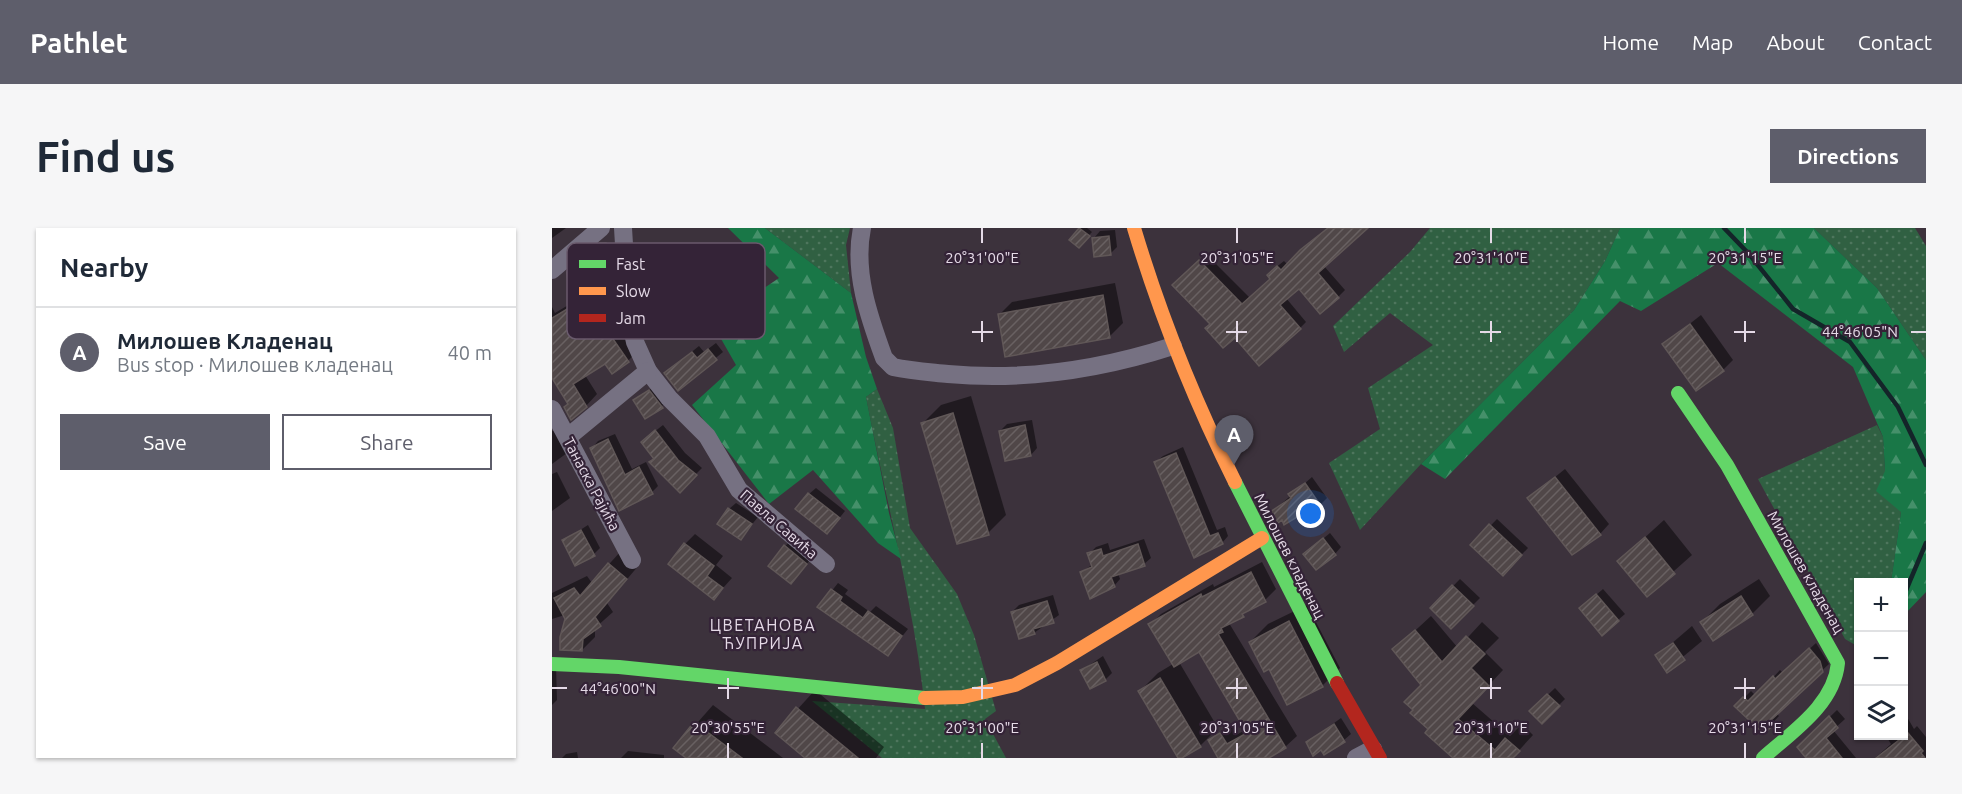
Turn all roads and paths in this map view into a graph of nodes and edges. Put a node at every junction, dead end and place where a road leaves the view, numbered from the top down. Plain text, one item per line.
1 (601, 228) edge
2 (623, 228) edge
3 (862, 228) edge
4 (1134, 228) edge
5 (584, 243) edge
6 (624, 243) edge
7 (567, 257) edge
8 (552, 270) edge
9 (634, 339) edge
10 (1173, 346) junction
11 (648, 370) junction
12 (1678, 393) dead end
13 (552, 409) edge
14 (568, 437) junction
15 (1262, 538) junction
16 (632, 560) dead end
17 (826, 564) dead end
18 (552, 664) edge
19 (1376, 753) edge
20 (1356, 758) edge
21 (1763, 758) edge

1 - 5 street
2 - 6 street, Павла Савића
3 - 10 street
4 - 10 street, Милошев кладенац
7 - 8 street
9 - 11 street, Павла Савића
10 - 15 street, Милошев кладенац
11 - 14 street
11 - 17 street, Павла Савића
12 - 21 street, Милошев кладенац
13 - 14 street, Танаска Рајића
14 - 16 street, Танаска Рајића
15 - 18 street
15 - 19 street, Милошев кладенац
19 - 20 street

